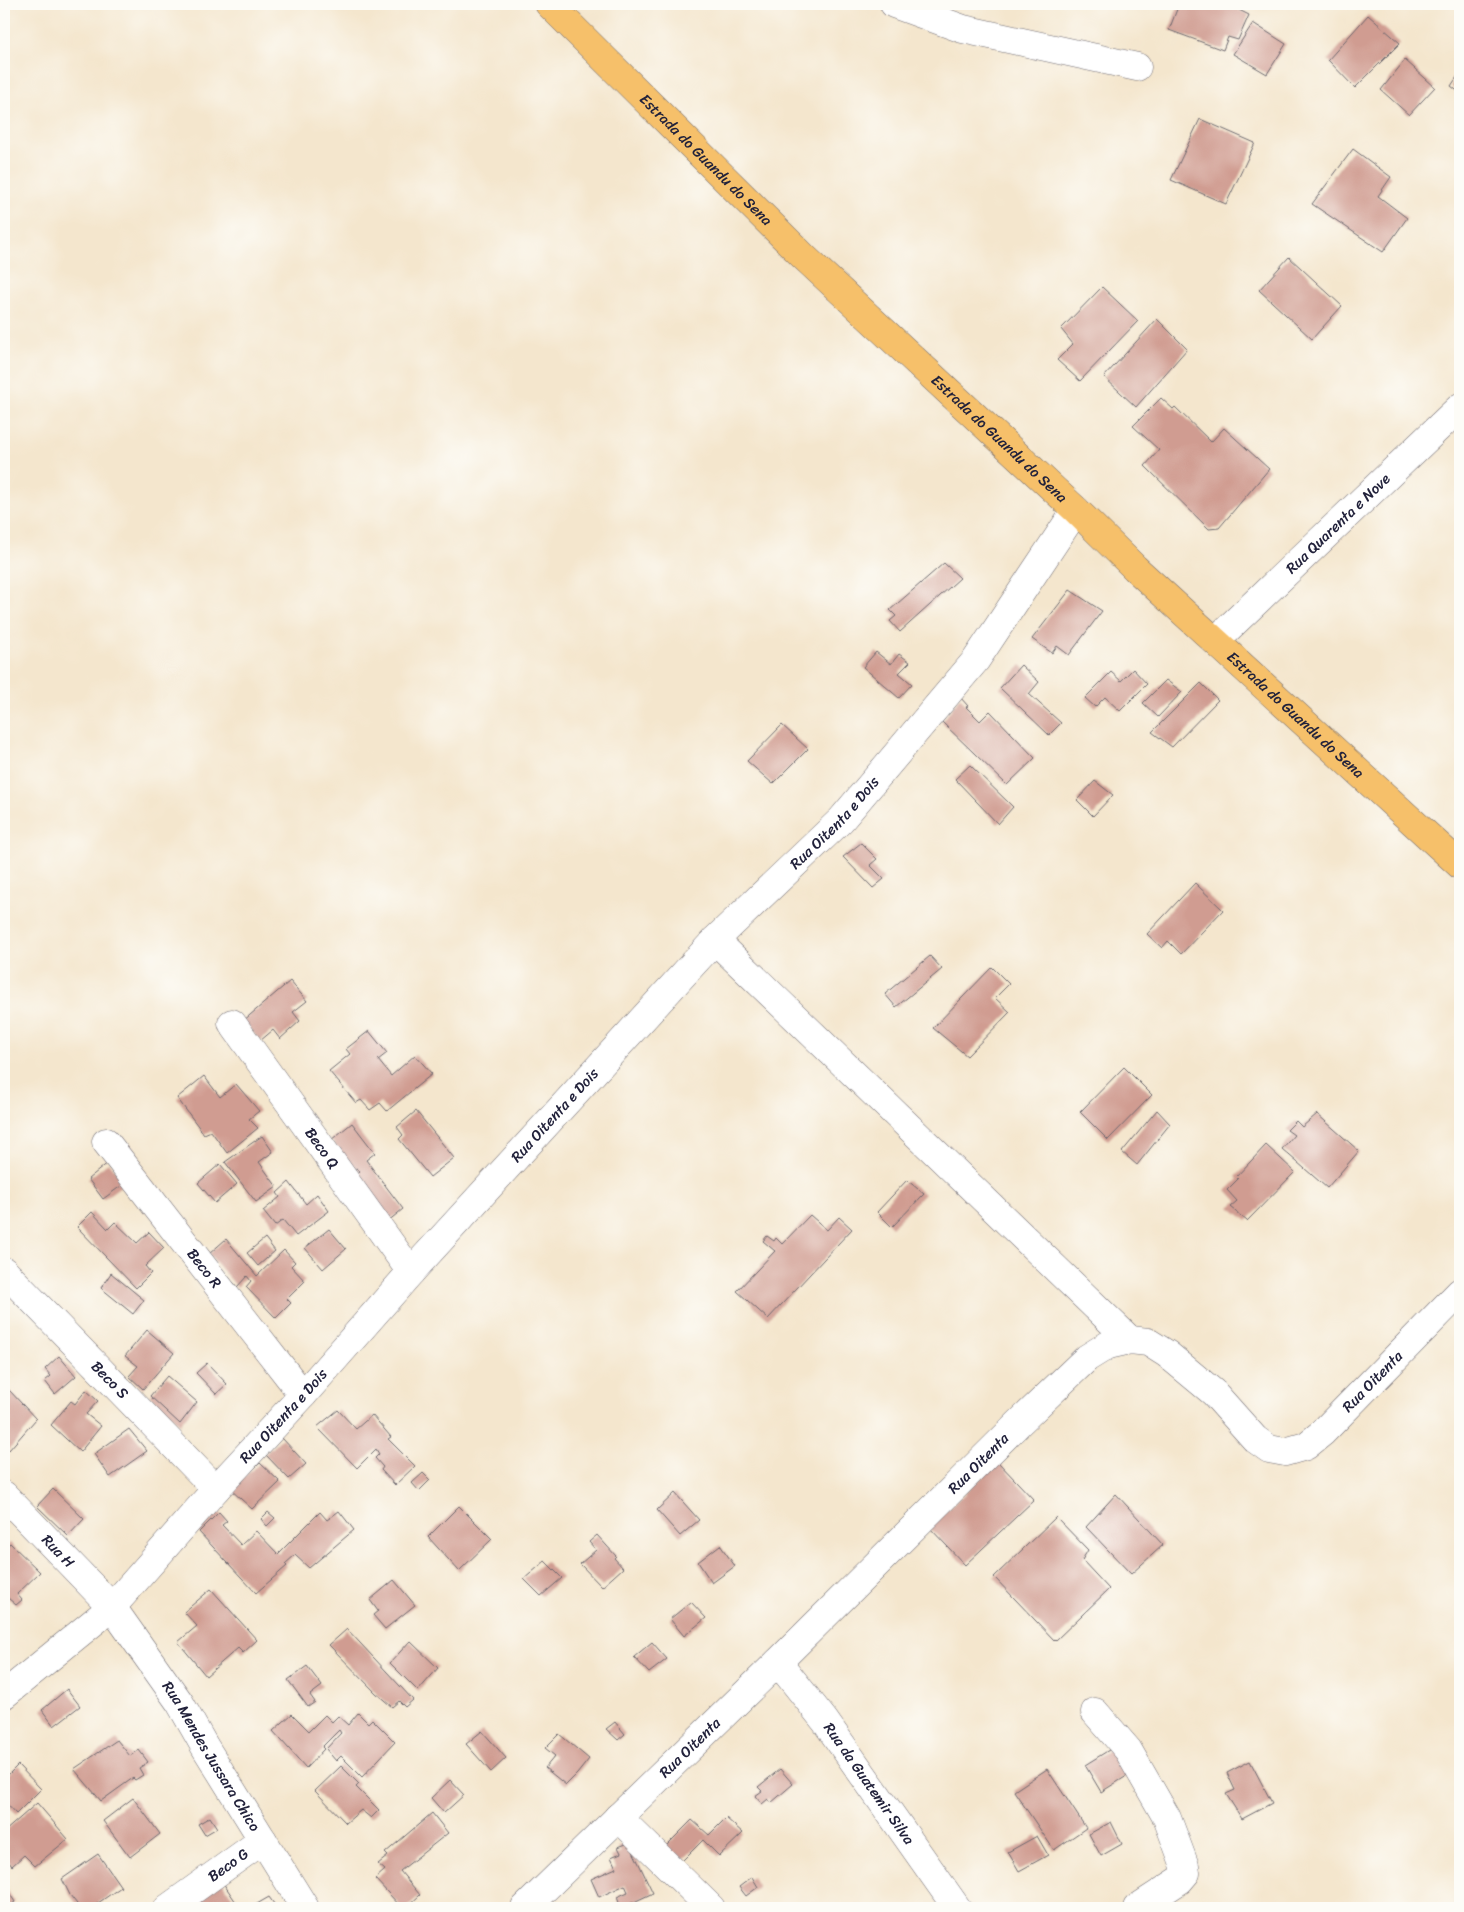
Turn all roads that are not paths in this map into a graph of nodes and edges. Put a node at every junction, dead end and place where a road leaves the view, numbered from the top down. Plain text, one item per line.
1 (549, 4) edge
2 (894, 4) edge
3 (1137, 66) dead end
4 (1460, 407) edge
5 (1076, 510) junction
6 (1215, 641) junction
7 (1460, 865) edge
8 (715, 940) junction
9 (232, 1023) dead end
10 (106, 1142) dead end
11 (4, 1271) edge
12 (411, 1272) junction
13 (1460, 1292) edge
14 (1130, 1340) junction
15 (303, 1395) junction
16 (216, 1489) junction
17 (4, 1495) edge
18 (112, 1607) junction
19 (778, 1662) junction
20 (4, 1696) edge
21 (1095, 1712) dead end
22 (618, 1817) junction
23 (263, 1840) junction
24 (168, 1908) edge
25 (305, 1908) edge
26 (524, 1908) edge
27 (711, 1908) edge
28 (957, 1908) edge
29 (1136, 1908) edge

1 - 5 main road, Estrada do Guandu do Sena
2 - 3 street
4 - 6 street, Rua Quarenta e Nove
5 - 6 main road, Estrada do Guandu do Sena
5 - 8 street, Rua Oitenta e Dois
6 - 7 main road, Estrada do Guandu do Sena
8 - 12 street, Rua Oitenta e Dois
8 - 14 street
9 - 12 street, Beco Q
10 - 15 street, Beco R
11 - 16 street, Beco S
12 - 15 street, Rua Oitenta e Dois
13 - 14 street, Rua Oitenta
14 - 19 street, Rua Oitenta
15 - 16 street, Rua Oitenta e Dois
16 - 18 street, Rua Oitenta e Dois
17 - 18 street, Rua H
18 - 20 street, Rua Oitenta e Dois
18 - 23 street, Rua Mendes Jussara Chico
19 - 22 street, Rua Oitenta
19 - 28 street, Rua da Guatemir Silva
21 - 29 street
22 - 26 street, Rua Oitenta
22 - 27 street
23 - 24 street, Beco G
23 - 25 street, Rua Mendes Jussara Chico

